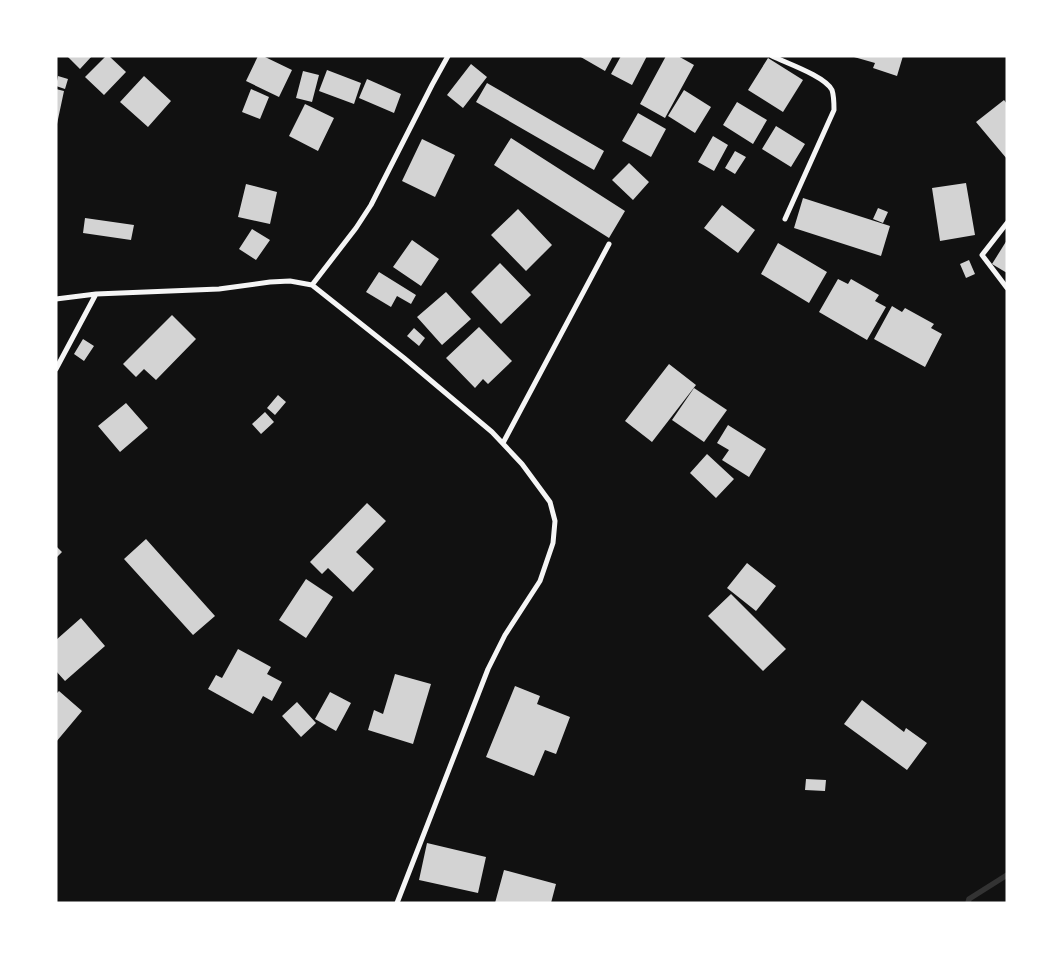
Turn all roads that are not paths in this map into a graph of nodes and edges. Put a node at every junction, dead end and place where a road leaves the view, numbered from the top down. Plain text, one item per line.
1 (448, 56) edge
2 (772, 56) edge
3 (786, 219) dead end
4 (1007, 223) edge
5 (609, 244) dead end
6 (312, 285) junction
7 (1007, 288) edge
8 (96, 294) junction
9 (56, 299) edge
10 (56, 369) edge
11 (502, 443) junction
12 (397, 903) edge

1 - 6 street
2 - 3 street
4 - 7 street
5 - 11 street
6 - 8 street
6 - 11 street
8 - 9 street
8 - 10 street
11 - 12 street

